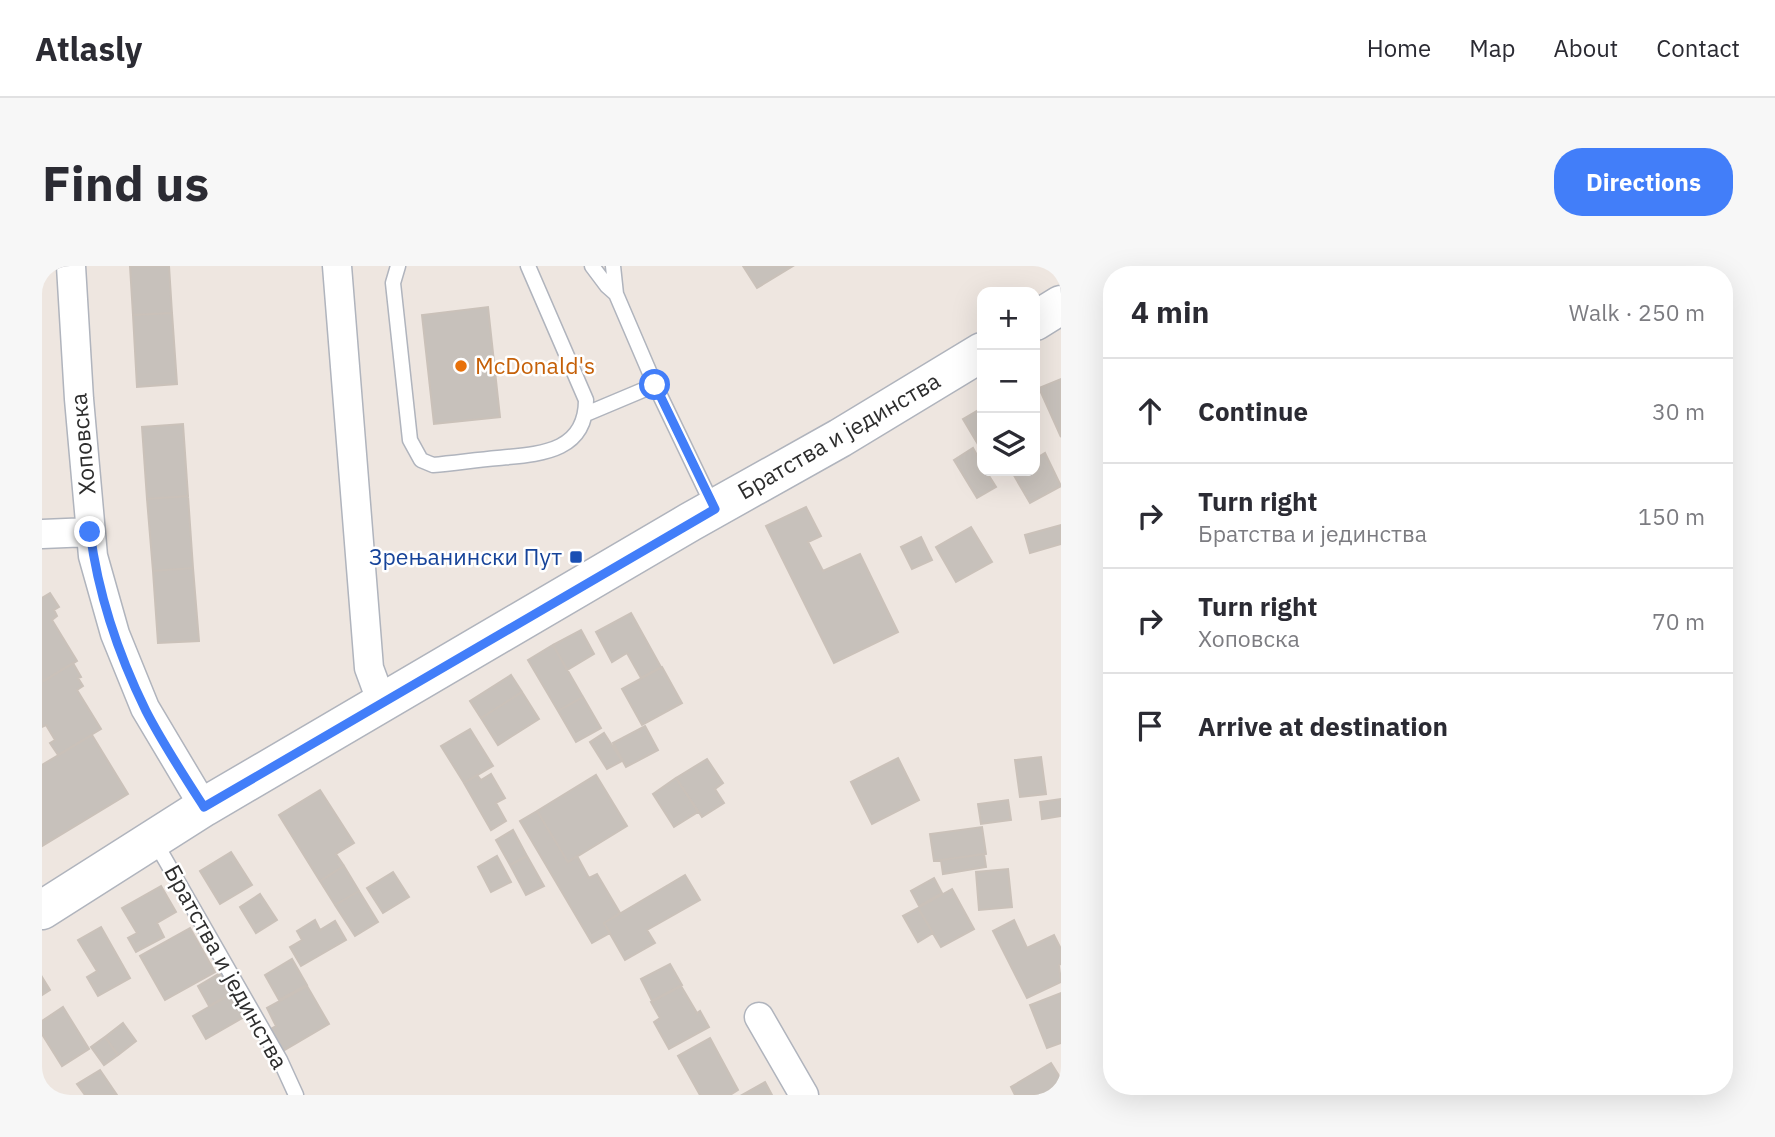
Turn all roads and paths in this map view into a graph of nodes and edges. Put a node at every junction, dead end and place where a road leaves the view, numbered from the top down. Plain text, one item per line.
1 (71, 266) edge
2 (337, 266) edge
3 (398, 266) edge
4 (528, 266) edge
5 (592, 266) edge
6 (614, 266) edge
7 (616, 294) junction
8 (1061, 305) edge
9 (1040, 318) edge
10 (977, 355) edge
11 (655, 385) junction
12 (586, 414) junction
13 (715, 509) junction
14 (90, 532) junction
15 (42, 534) edge
16 (386, 701) junction
17 (204, 807) junction
18 (154, 840) junction
19 (42, 909) edge
20 (759, 1017) dead end
21 (296, 1095) edge
22 (804, 1095) edge

1 - 14 street, Хоповска
2 - 16 street
3 - 12 lane
4 - 12 lane
5 - 7 lane
6 - 7 lane
7 - 11 lane
8 - 9 street
10 - 13 street, Братства и јединства
11 - 12 lane
11 - 13 lane
13 - 16 street, Братства и јединства
14 - 15 street
14 - 17 street, Хоповска
16 - 17 street, Братства и јединства
17 - 18 street, Братства и јединства
18 - 19 street, Братства и јединства
18 - 21 lane, Братства и јединства
20 - 22 street

